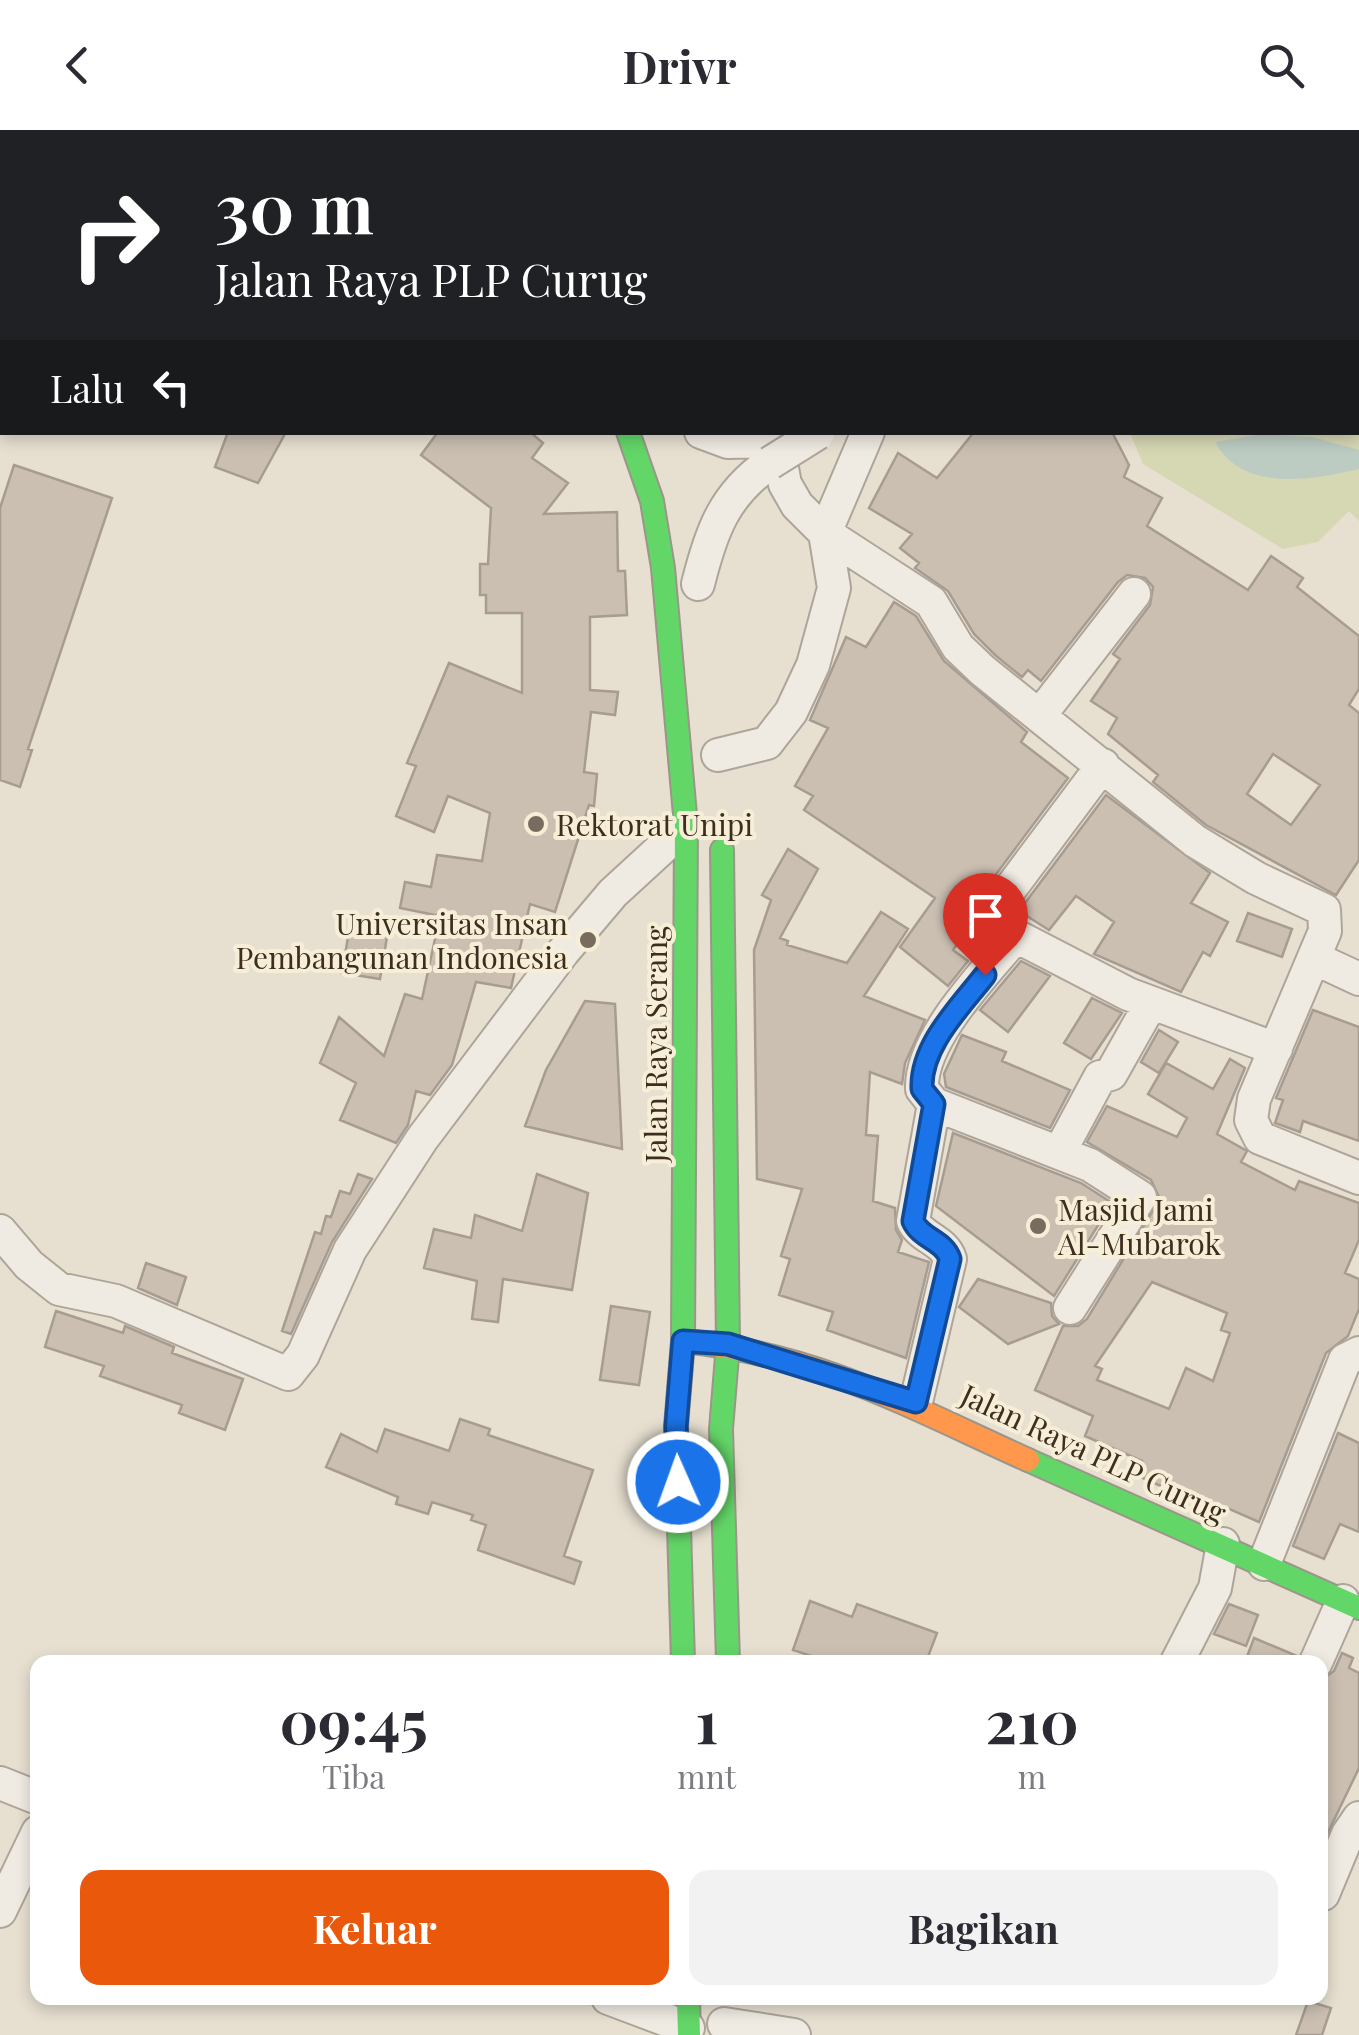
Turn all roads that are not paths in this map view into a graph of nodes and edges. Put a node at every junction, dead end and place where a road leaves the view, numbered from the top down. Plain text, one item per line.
1 (629, 435) edge
2 (709, 435) edge
3 (811, 435) edge
4 (867, 435) edge
5 (770, 446) edge
6 (689, 527) dead end
7 (825, 533) junction
8 (699, 593) joint
9 (1134, 594) dead end
10 (1040, 716) junction
11 (718, 758) dead end
12 (1103, 766) junction
13 (722, 816) dead end
14 (686, 826) junction
15 (1016, 936) junction
16 (1314, 958) junction
17 (1359, 979) edge
18 (1152, 1003) junction
19 (1276, 1049) junction
20 (934, 1104) junction
21 (1059, 1154) junction
22 (1359, 1178) edge
23 (0, 1231) edge
24 (1070, 1308) dead end
25 (683, 1341) junction
26 (728, 1344) junction
27 (1359, 1353) edge
28 (916, 1402) junction
29 (1223, 1544) junction
30 (1264, 1564) junction
31 (1351, 1604) edge
32 (683, 1655) edge
33 (728, 1655) edge
34 (1181, 1655) edge
35 (1320, 1655) edge
36 (0, 1783) edge
37 (30, 1795) edge
38 (1359, 1818) edge
39 (30, 1849) edge
40 (1328, 1882) edge
41 (0, 1911) edge
42 (657, 2005) edge
43 (724, 2019) edge
44 (688, 2020) edge
45 (794, 2035) edge

1 - 14 main road, Jalan Raya Serang
2 - 5 street
3 - 5 street
4 - 7 street
5 - 7 street
5 - 8 street
6 - 8 main road
7 - 10 street
7 - 11 street
9 - 10 street
10 - 12 street
12 - 15 street
12 - 16 street
13 - 26 main road
14 - 23 street
14 - 25 main road, Jalan Raya Serang
15 - 18 street
15 - 20 street
16 - 17 street
16 - 19 street
18 - 19 street
18 - 21 street
19 - 22 street
20 - 21 street
20 - 28 street
21 - 24 street
25 - 26 main road, Jalan Raya PLP Curug
25 - 32 main road, Jalan Raya Serang
26 - 28 main road, Jalan Raya PLP Curug
26 - 33 main road
27 - 30 street
28 - 29 main road, Jalan Raya PLP Curug
29 - 30 main road, Jalan Raya PLP Curug
29 - 34 street
30 - 31 main road, Jalan Raya PLP Curug
31 - 35 street
36 - 37 street
38 - 40 street
39 - 41 street
42 - 44 street
43 - 45 street

